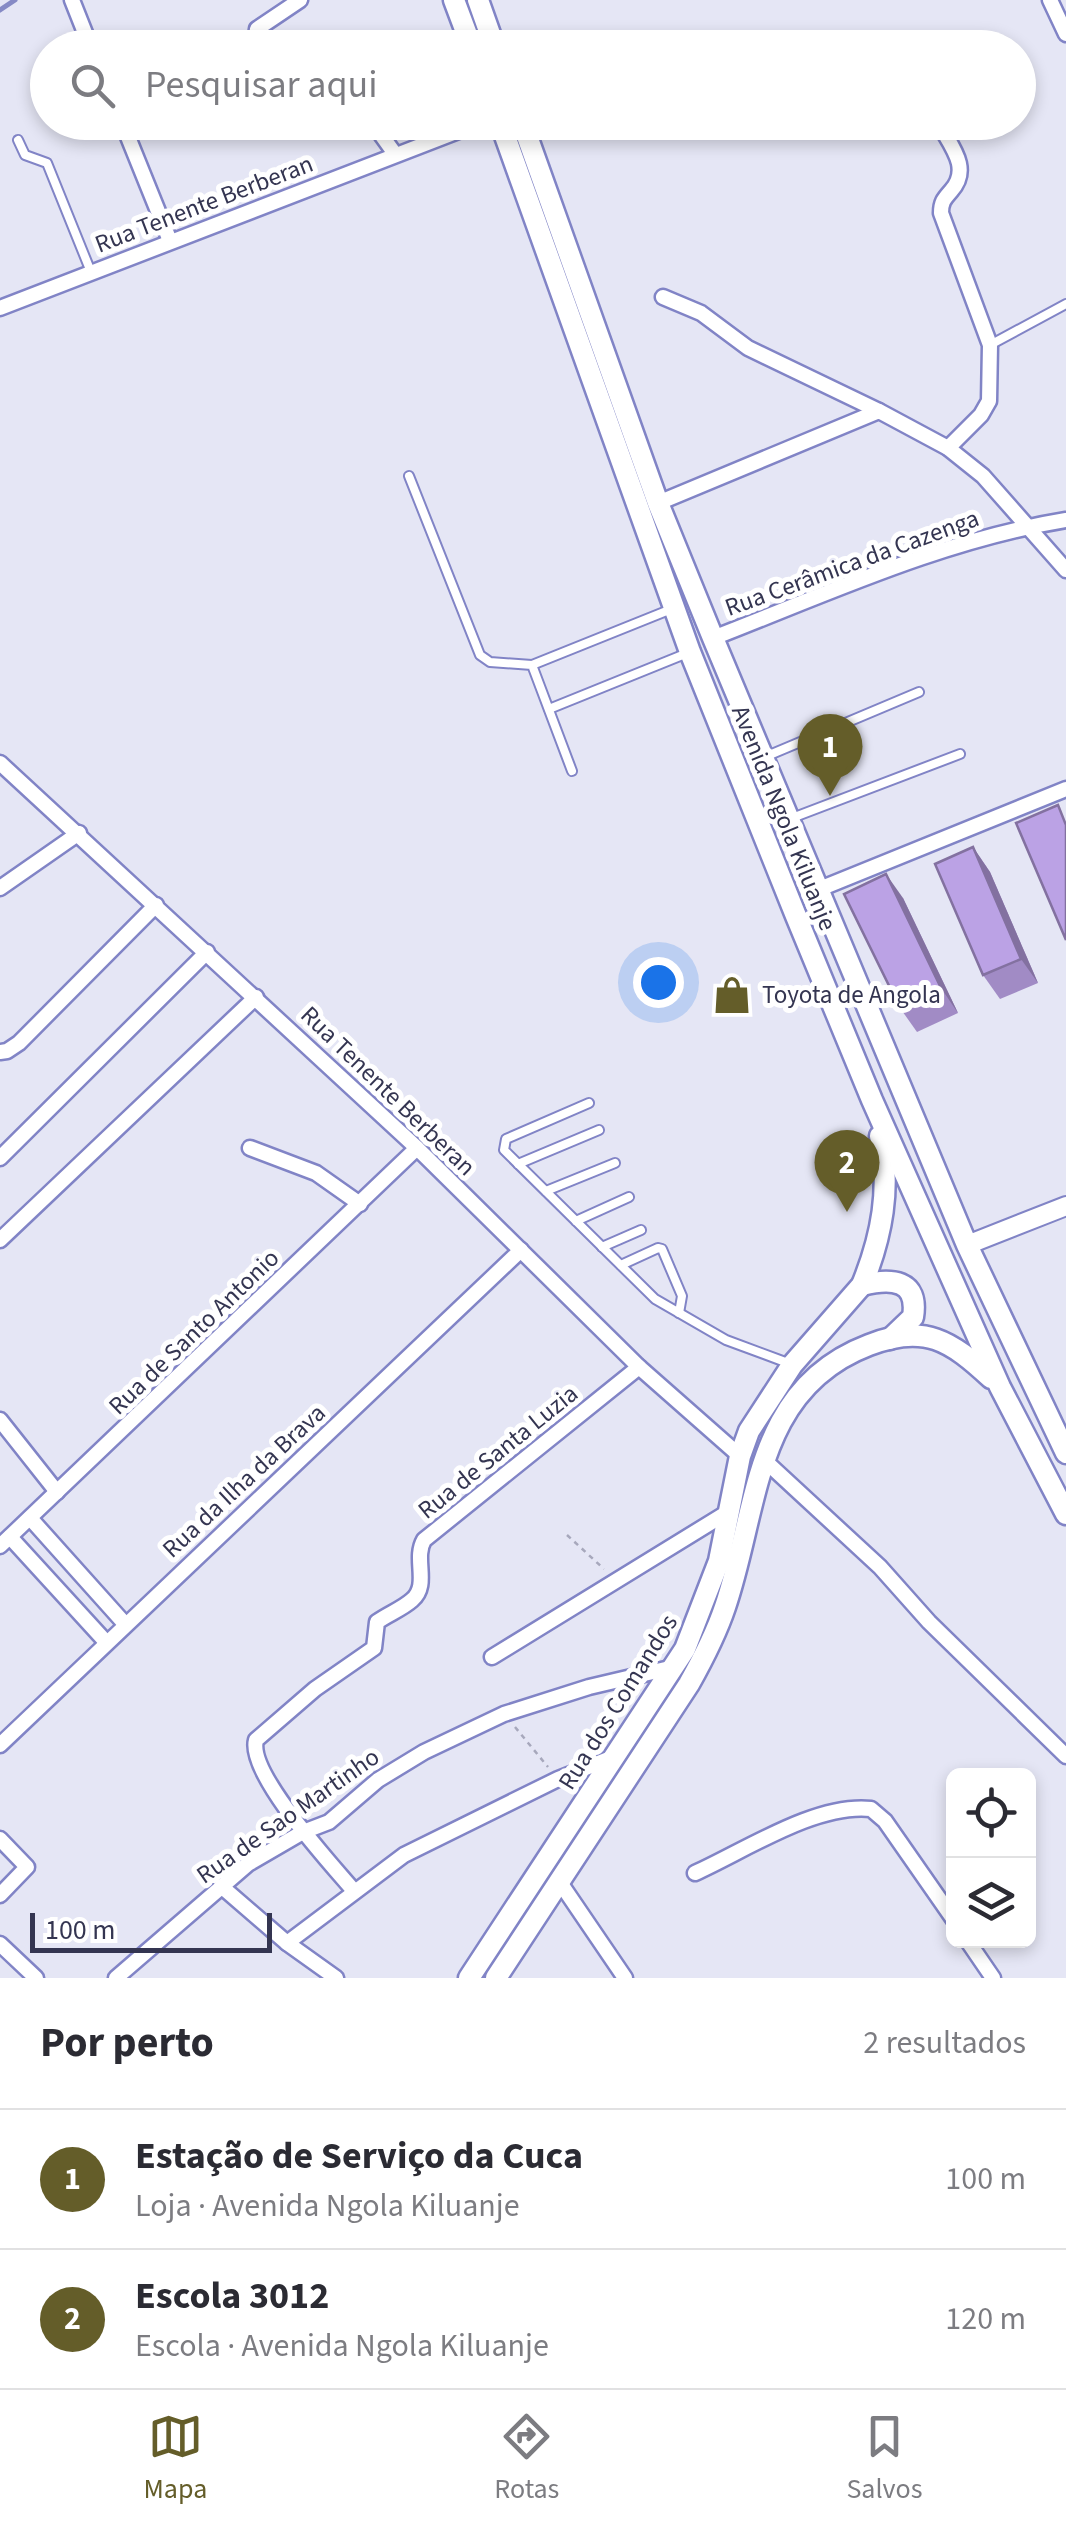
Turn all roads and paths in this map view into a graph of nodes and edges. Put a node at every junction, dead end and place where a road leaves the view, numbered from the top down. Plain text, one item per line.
1 (72, 0) edge
2 (300, 0) edge
3 (454, 0) edge
4 (478, 0) edge
5 (1050, 0) edge
6 (84, 30) edge
7 (257, 30) edge
8 (465, 30) edge
9 (489, 30) edge
10 (1066, 34) edge
11 (18, 140) dead end
12 (129, 140) edge
13 (386, 140) edge
14 (434, 140) edge
15 (506, 140) edge
16 (528, 140) edge
17 (948, 140) edge
18 (396, 154) junction
19 (170, 242) junction
20 (91, 272) junction
21 (662, 297) dead end
22 (1066, 304) edge
23 (0, 308) edge
24 (990, 344) junction
25 (879, 411) junction
26 (948, 448) junction
27 (409, 476) dead end
28 (658, 503) junction
29 (1066, 520) edge
30 (1030, 526) junction
31 (1066, 570) edge
32 (674, 608) junction
33 (713, 638) junction
34 (690, 652) junction
35 (532, 665) junction
36 (919, 692) dead end
37 (550, 709) junction
38 (960, 754) dead end
39 (763, 758) junction
40 (0, 763) edge
41 (572, 771) dead end
42 (1066, 788) edge
43 (788, 820) junction
44 (78, 833) junction
45 (0, 888) edge
46 (817, 890) junction
47 (156, 905) junction
48 (207, 952) junction
49 (256, 997) junction
50 (0, 1052) edge
51 (872, 1100) junction
52 (589, 1103) dead end
53 (599, 1130) dead end
54 (250, 1148) dead end
55 (417, 1148) junction
56 (0, 1158) edge
57 (615, 1163) dead end
58 (518, 1164) junction
59 (546, 1192) junction
60 (630, 1197) dead end
61 (360, 1204) junction
62 (1066, 1206) edge
63 (576, 1221) junction
64 (641, 1230) dead end
65 (0, 1240) edge
66 (967, 1244) junction
67 (602, 1247) junction
68 (521, 1250) junction
69 (621, 1265) junction
70 (862, 1284) junction
71 (679, 1313) junction
72 (890, 1339) junction
73 (792, 1365) junction
74 (639, 1367) junction
75 (1000, 1386) junction
76 (0, 1420) edge
77 (1066, 1453) edge
78 (740, 1456) junction
79 (763, 1460) junction
80 (57, 1492) junction
81 (728, 1512) junction
82 (1066, 1514) edge
83 (30, 1518) junction
84 (567, 1535) dead end
85 (5, 1542) edge
86 (616, 1580) junction
87 (125, 1624) junction
88 (106, 1642) junction
89 (492, 1657) dead end
90 (675, 1666) junction
91 (504, 1714) junction
92 (0, 1745) edge
93 (616, 1756) junction
94 (1066, 1756) edge
95 (558, 1779) junction
96 (302, 1832) junction
97 (0, 1839) edge
98 (696, 1873) dead end
99 (559, 1881) junction
100 (221, 1886) junction
101 (354, 1891) junction
102 (0, 1895) edge
103 (946, 1909) edge
104 (286, 1943) junction
105 (0, 1944) edge
106 (972, 1948) edge
107 (36, 1978) edge
108 (117, 1978) edge
109 (336, 1978) edge
110 (469, 1978) edge
111 (496, 1978) edge
112 (624, 1978) edge
113 (993, 1978) edge

1 - 6 street
2 - 7 street
3 - 8 main road
4 - 9 main road
5 - 10 street
11 - 20 lane
12 - 19 street
13 - 18 street
14 - 18 street, Rua Tenente Berberan
15 - 32 main road, Avenida Ngola Kiluanje
16 - 28 main road, Avenida Ngola Kiluanje
17 - 24 street
18 - 19 street, Rua Tenente Berberan
19 - 20 street, Rua Tenente Berberan
20 - 23 street, Rua Tenente Berberan
21 - 25 street
22 - 24 lane
24 - 26 street
25 - 26 street
25 - 28 street
26 - 30 street
27 - 35 lane
28 - 33 main road, Avenida Ngola Kiluanje
29 - 30 street, Rua Cerâmica da Cazenga
30 - 31 street
30 - 33 street, Rua Cerâmica da Cazenga
32 - 34 main road, Avenida Ngola Kiluanje
32 - 35 lane
33 - 39 main road, Avenida Ngola Kiluanje
34 - 37 lane
34 - 51 main road, Avenida Ngola Kiluanje
35 - 37 lane
36 - 39 lane
37 - 41 lane
38 - 43 lane
39 - 43 main road, Avenida Ngola Kiluanje
40 - 44 street, Rua Tenente Berberan
42 - 46 street
43 - 46 main road, Avenida Ngola Kiluanje
44 - 45 street
44 - 47 street, Rua Tenente Berberan
46 - 66 main road, Avenida Ngola Kiluanje
47 - 48 street, Rua Tenente Berberan
47 - 50 street
48 - 49 street, Rua Tenente Berberan
48 - 56 street
49 - 55 street, Rua Tenente Berberan
49 - 65 street
51 - 70 main road
51 - 75 main road, Avenida Ngola Kiluanje
52 - 58 lane
53 - 58 lane
54 - 61 street
55 - 61 street, Rua de Santo Antonio
55 - 68 street, Rua Tenente Berberan
57 - 59 lane
58 - 59 lane
59 - 63 lane
60 - 63 lane
61 - 80 street, Rua de Santo Antonio
62 - 66 street
63 - 67 lane
64 - 67 lane
66 - 77 main road, Avenida Ngola Kiluanje
67 - 69 lane
68 - 74 street, Rua Tenente Berberan
68 - 87 street, Rua da Ilha da Brava
69 - 71 lane
69 - 71 lane
70 - 72 main road
70 - 73 main road, Rua dos Comandos
71 - 73 lane
72 - 75 main road
72 - 79 main road, Rua dos Comandos
73 - 78 main road, Rua dos Comandos
74 - 78 street, Rua Tenente Berberan
74 - 96 street, Rua de Santa Luzia
75 - 82 main road, Avenida Ngola Kiluanje
76 - 80 street
78 - 81 main road, Rua dos Comandos
79 - 94 street
79 - 99 main road, Rua dos Comandos
80 - 83 street, Rua de Santo Antonio
81 - 86 street
81 - 90 main road, Rua dos Comandos
83 - 85 street, Rua de Santo Antonio
83 - 87 street
84 - 86 path
85 - 88 street
86 - 89 street
87 - 88 street, Rua da Ilha da Brava
88 - 92 street, Rua da Ilha da Brava
90 - 91 street, Rua de Sao Martinho
90 - 93 main road, Rua dos Comandos
91 - 95 path
91 - 96 street, Rua de Sao Martinho
93 - 95 street
93 - 110 main road, Rua dos Comandos
95 - 101 street
96 - 100 street, Rua de Sao Martinho
96 - 101 street
97 - 102 street
98 - 103 street
99 - 111 main road, Rua dos Comandos
99 - 112 street
100 - 104 street
100 - 108 street, Rua de Sao Martinho
101 - 104 street
104 - 109 street
105 - 107 street
106 - 113 street

